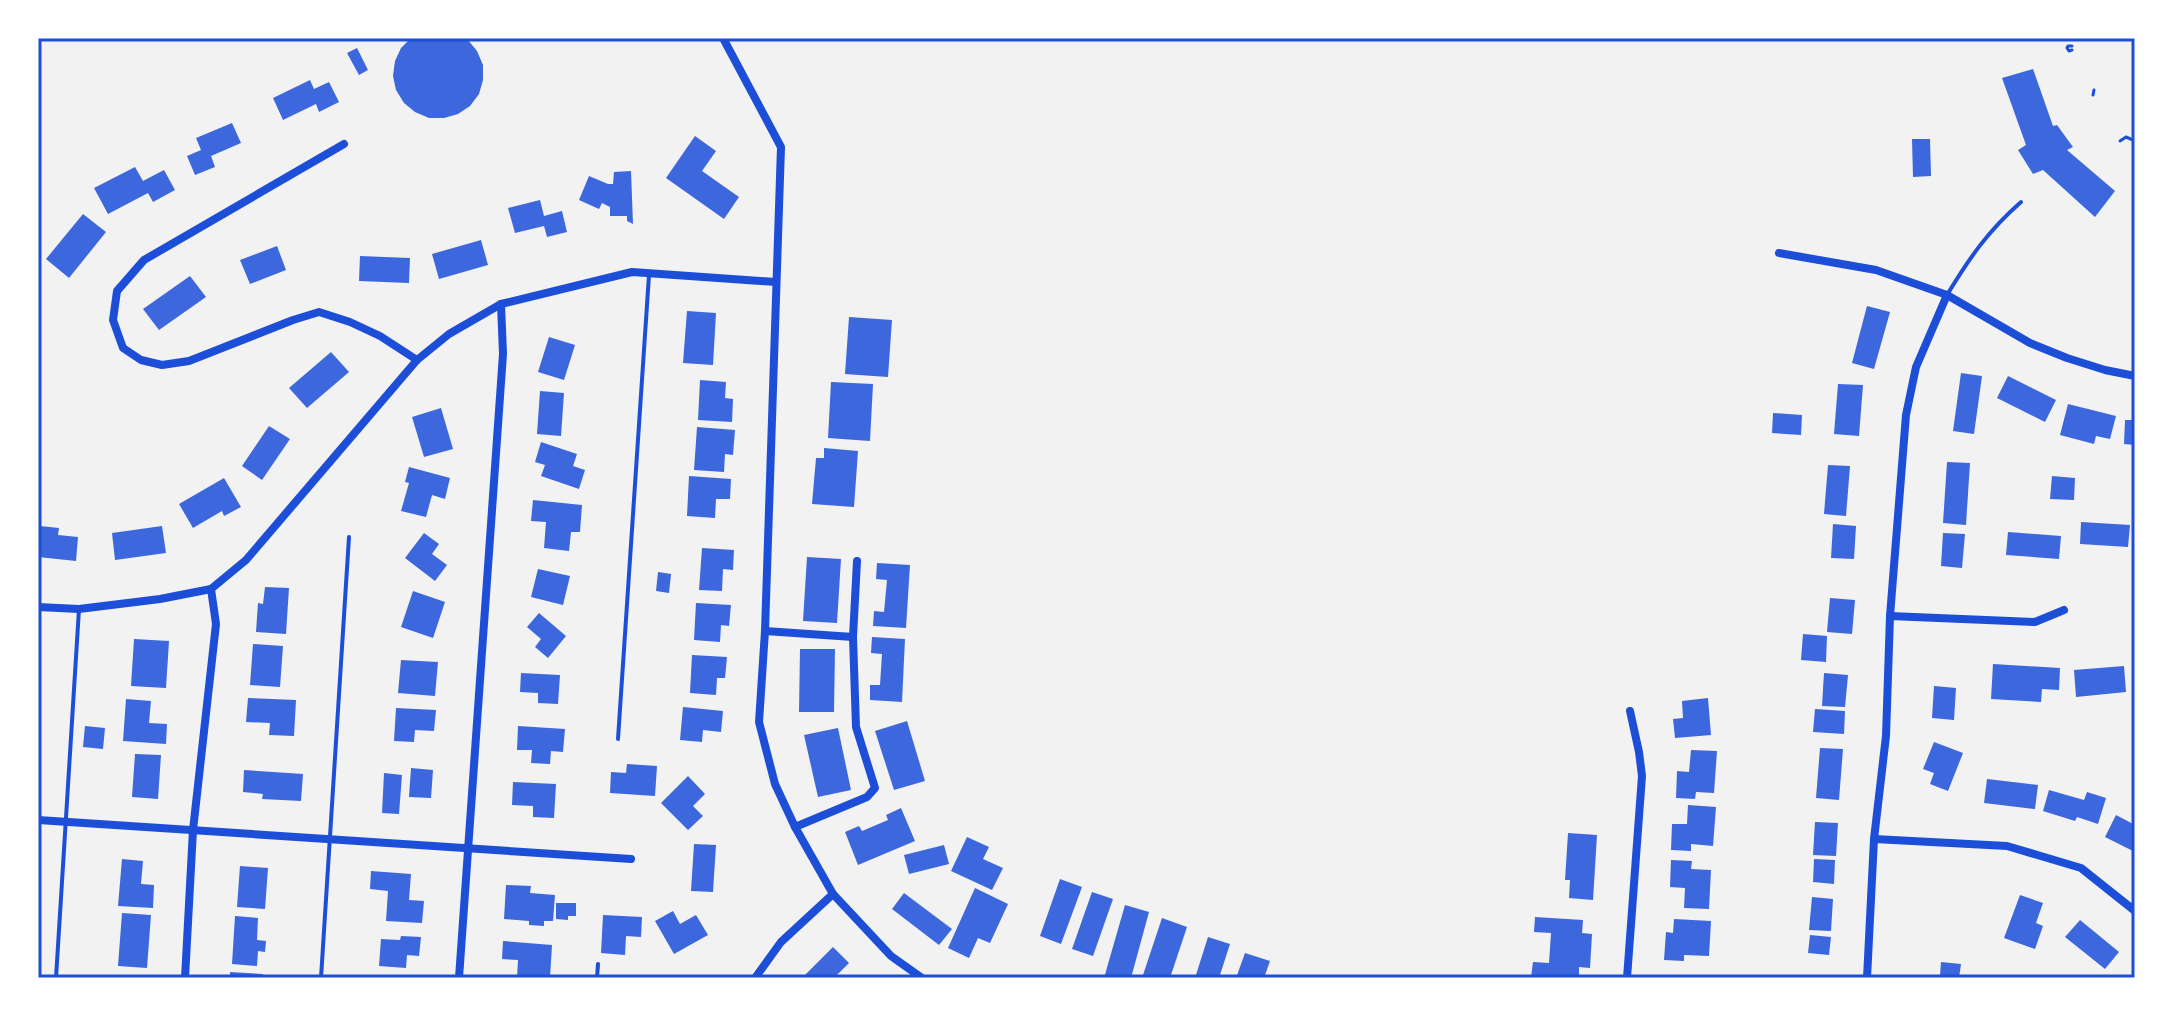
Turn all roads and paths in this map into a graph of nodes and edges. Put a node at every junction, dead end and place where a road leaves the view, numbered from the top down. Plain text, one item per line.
1 (723, 38) edge
2 (2133, 140) dead end
3 (2120, 141) dead end
4 (344, 144) dead end
5 (2021, 202) dead end
6 (1779, 253) dead end
7 (650, 273) junction
8 (776, 282) junction
9 (1947, 295) junction
10 (501, 304) junction
11 (417, 360) junction
12 (2135, 376) edge
13 (349, 537) dead end
14 (857, 561) dead end
15 (211, 589) junction
16 (38, 607) edge
17 (79, 609) junction
18 (2064, 610) dead end
19 (1890, 616) junction
20 (765, 631) junction
21 (853, 637) junction
22 (1630, 711) dead end
23 (618, 739) dead end
24 (38, 820) edge
25 (67, 822) junction
26 (795, 827) junction
27 (193, 830) junction
28 (1874, 839) junction
29 (331, 840) junction
30 (469, 850) junction
31 (631, 859) dead end
32 (833, 894) junction
33 (2135, 911) edge
34 (598, 964) dead end
35 (56, 978) edge
36 (185, 978) edge
37 (321, 978) edge
38 (459, 978) edge
39 (597, 978) edge
40 (755, 978) edge
41 (922, 978) edge
42 (1627, 978) edge
43 (1867, 978) edge

1 - 8 street
2 - 3 path
4 - 11 street
5 - 9 lane
6 - 9 street
7 - 8 street
7 - 10 street
7 - 23 lane
8 - 20 street
9 - 12 street
9 - 19 street
10 - 11 street
10 - 30 street
11 - 15 street
13 - 29 lane
14 - 21 street
15 - 17 street
15 - 27 street
16 - 17 street
17 - 25 lane
18 - 19 street
19 - 28 street
20 - 21 street
20 - 26 street
21 - 26 street
22 - 42 street
24 - 25 street
25 - 27 street
25 - 35 lane
26 - 32 street
27 - 29 street
27 - 36 street
28 - 33 street
28 - 43 street
29 - 30 street
29 - 37 lane
30 - 31 street
30 - 38 street
32 - 40 street
32 - 41 street
34 - 39 lane

